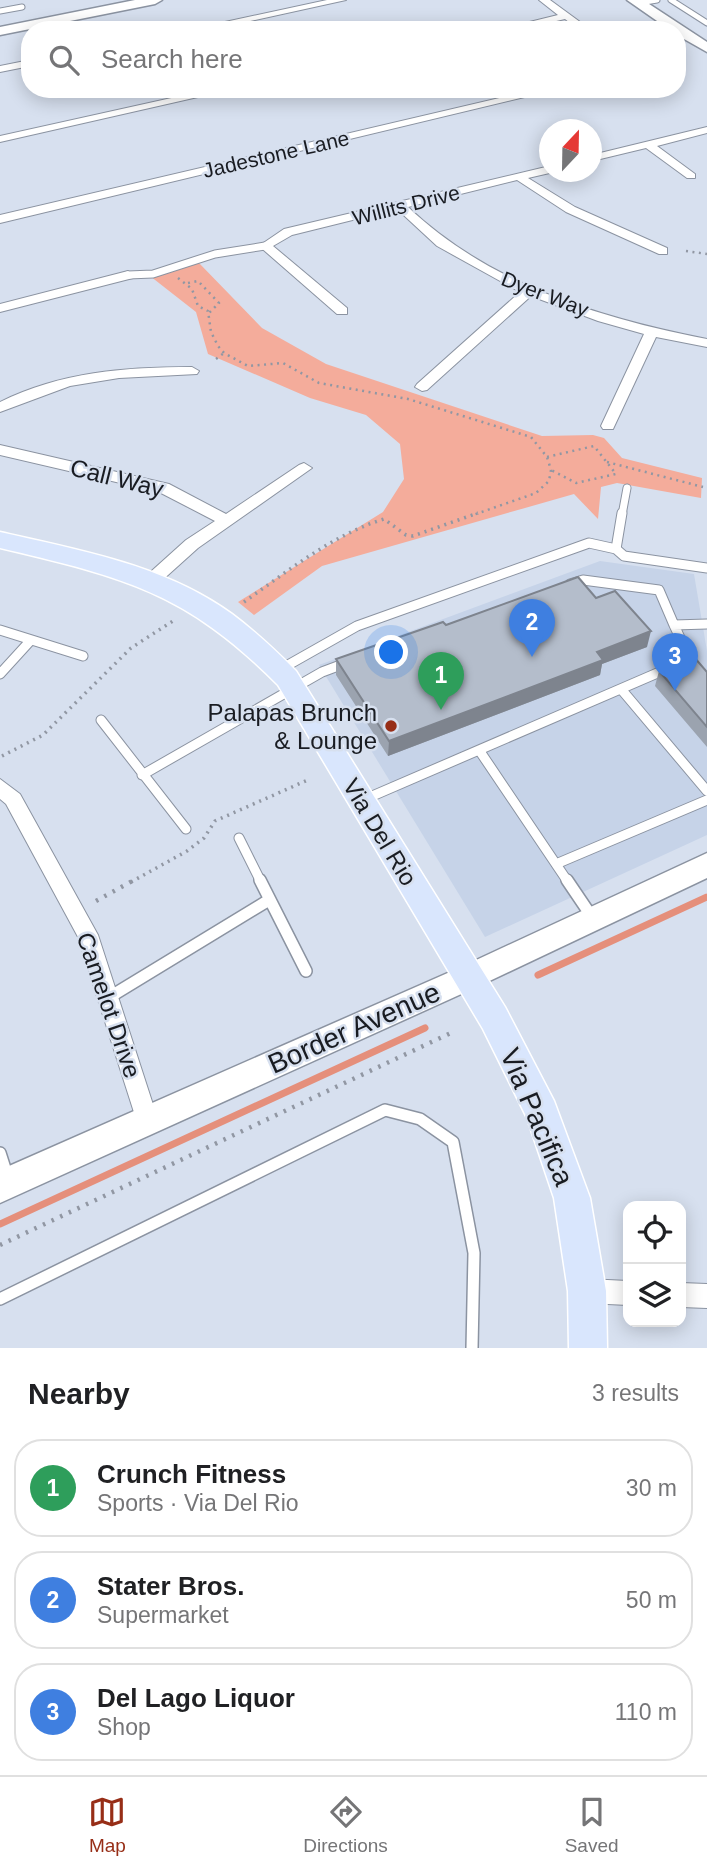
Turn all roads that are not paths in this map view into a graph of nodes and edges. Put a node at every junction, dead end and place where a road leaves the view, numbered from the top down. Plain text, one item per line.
1 (155, 0) edge
2 (341, 0) edge
3 (544, 0) edge
4 (657, 0) edge
5 (671, 0) edge
6 (636, 2) edge
7 (22, 7) dead end
8 (0, 11) edge
9 (566, 16) junction
10 (50, 21) edge
11 (237, 21) edge
12 (543, 21) edge
13 (573, 21) edge
14 (665, 21) edge
15 (707, 23) edge
16 (21, 27) edge
17 (0, 31) edge
18 (686, 34) edge
19 (707, 48) edge
20 (21, 65) edge
21 (0, 69) edge
22 (187, 98) edge
23 (515, 98) edge
24 (707, 130) edge
25 (0, 139) edge
26 (647, 144) junction
27 (602, 155) edge
28 (539, 172) edge
29 (520, 177) junction
30 (691, 177) dead end
31 (401, 207) junction
32 (0, 219) edge
33 (265, 246) junction
34 (663, 251) dead end
35 (128, 275) joint
36 (529, 291) junction
37 (0, 308) edge
38 (342, 311) dead end
39 (651, 333) junction
40 (707, 342) edge
41 (192, 371) dead end
42 (418, 395) road end
43 (0, 408) edge
44 (604, 431) road end
45 (0, 450) edge
46 (304, 468) dead end
47 (627, 488) dead end
48 (227, 521) junction
49 (0, 540) edge
50 (616, 550) junction
51 (707, 568) edge
52 (152, 580) junction
53 (559, 588) edge
54 (707, 624) edge
55 (674, 625) junction
56 (0, 630) edge
57 (32, 639) junction
58 (83, 656) dead end
59 (361, 657) edge
60 (0, 674) edge
61 (288, 680) junction
62 (621, 689) junction
63 (102, 720) dead end
64 (479, 750) junction
65 (142, 775) junction
66 (0, 787) edge
67 (707, 791) edge
68 (707, 800) edge
69 (361, 801) junction
70 (186, 829) dead end
71 (239, 838) dead end
72 (556, 864) junction
73 (707, 865) edge
74 (269, 900) junction
75 (593, 919) junction
76 (306, 971) dead end
77 (469, 977) junction
78 (108, 998) junction
79 (147, 1120) junction
80 (0, 1153) edge
81 (5, 1185) edge
82 (587, 1291) junction
83 (623, 1293) edge
84 (686, 1295) edge
85 (707, 1296) edge
86 (0, 1299) edge
87 (472, 1348) edge
88 (588, 1348) edge

1 - 10 street
2 - 11 street
3 - 9 street
4 - 6 lane
5 - 15 lane
6 - 14 street
7 - 8 lane
9 - 12 street
9 - 13 street
16 - 17 street
18 - 19 street
20 - 21 street
22 - 25 street
23 - 32 street, Jadestone Lane
24 - 26 street
26 - 27 street
26 - 30 street
28 - 29 street, Willits Drive
29 - 31 street, Willits Drive
29 - 34 street
31 - 33 street, Willits Drive
31 - 36 street, Dyer Way
33 - 35 lane
33 - 38 street
35 - 37 street
36 - 39 street, Dyer Way
36 - 42 street
39 - 40 street, Dyer Way
39 - 44 street
41 - 43 street
45 - 48 street, Call Way
46 - 48 street
47 - 50 lane
48 - 52 street
49 - 52 main road, Via Del Rio
50 - 51 lane
50 - 61 lane
52 - 61 main road, Via Del Rio
53 - 55 lane
54 - 55 lane
55 - 62 lane
56 - 57 lane
57 - 58 lane
57 - 60 lane
59 - 61 lane
61 - 65 lane
61 - 69 main road, Via Del Rio
62 - 64 lane
62 - 67 lane
63 - 65 lane
64 - 69 lane
64 - 72 lane
65 - 70 lane
66 - 78 street, Camelot Drive
68 - 72 lane
69 - 77 main road, Via Del Rio
71 - 74 lane
72 - 75 lane
73 - 75 street, Border Avenue
74 - 76 lane
74 - 78 lane
75 - 77 street, Border Avenue
77 - 79 street, Border Avenue
77 - 82 main road, Via Pacifica
78 - 79 street, Camelot Drive
79 - 81 street, Border Avenue
80 - 81 lane
82 - 83 street
82 - 88 main road, Via Pacifica
84 - 85 street
86 - 87 lane

